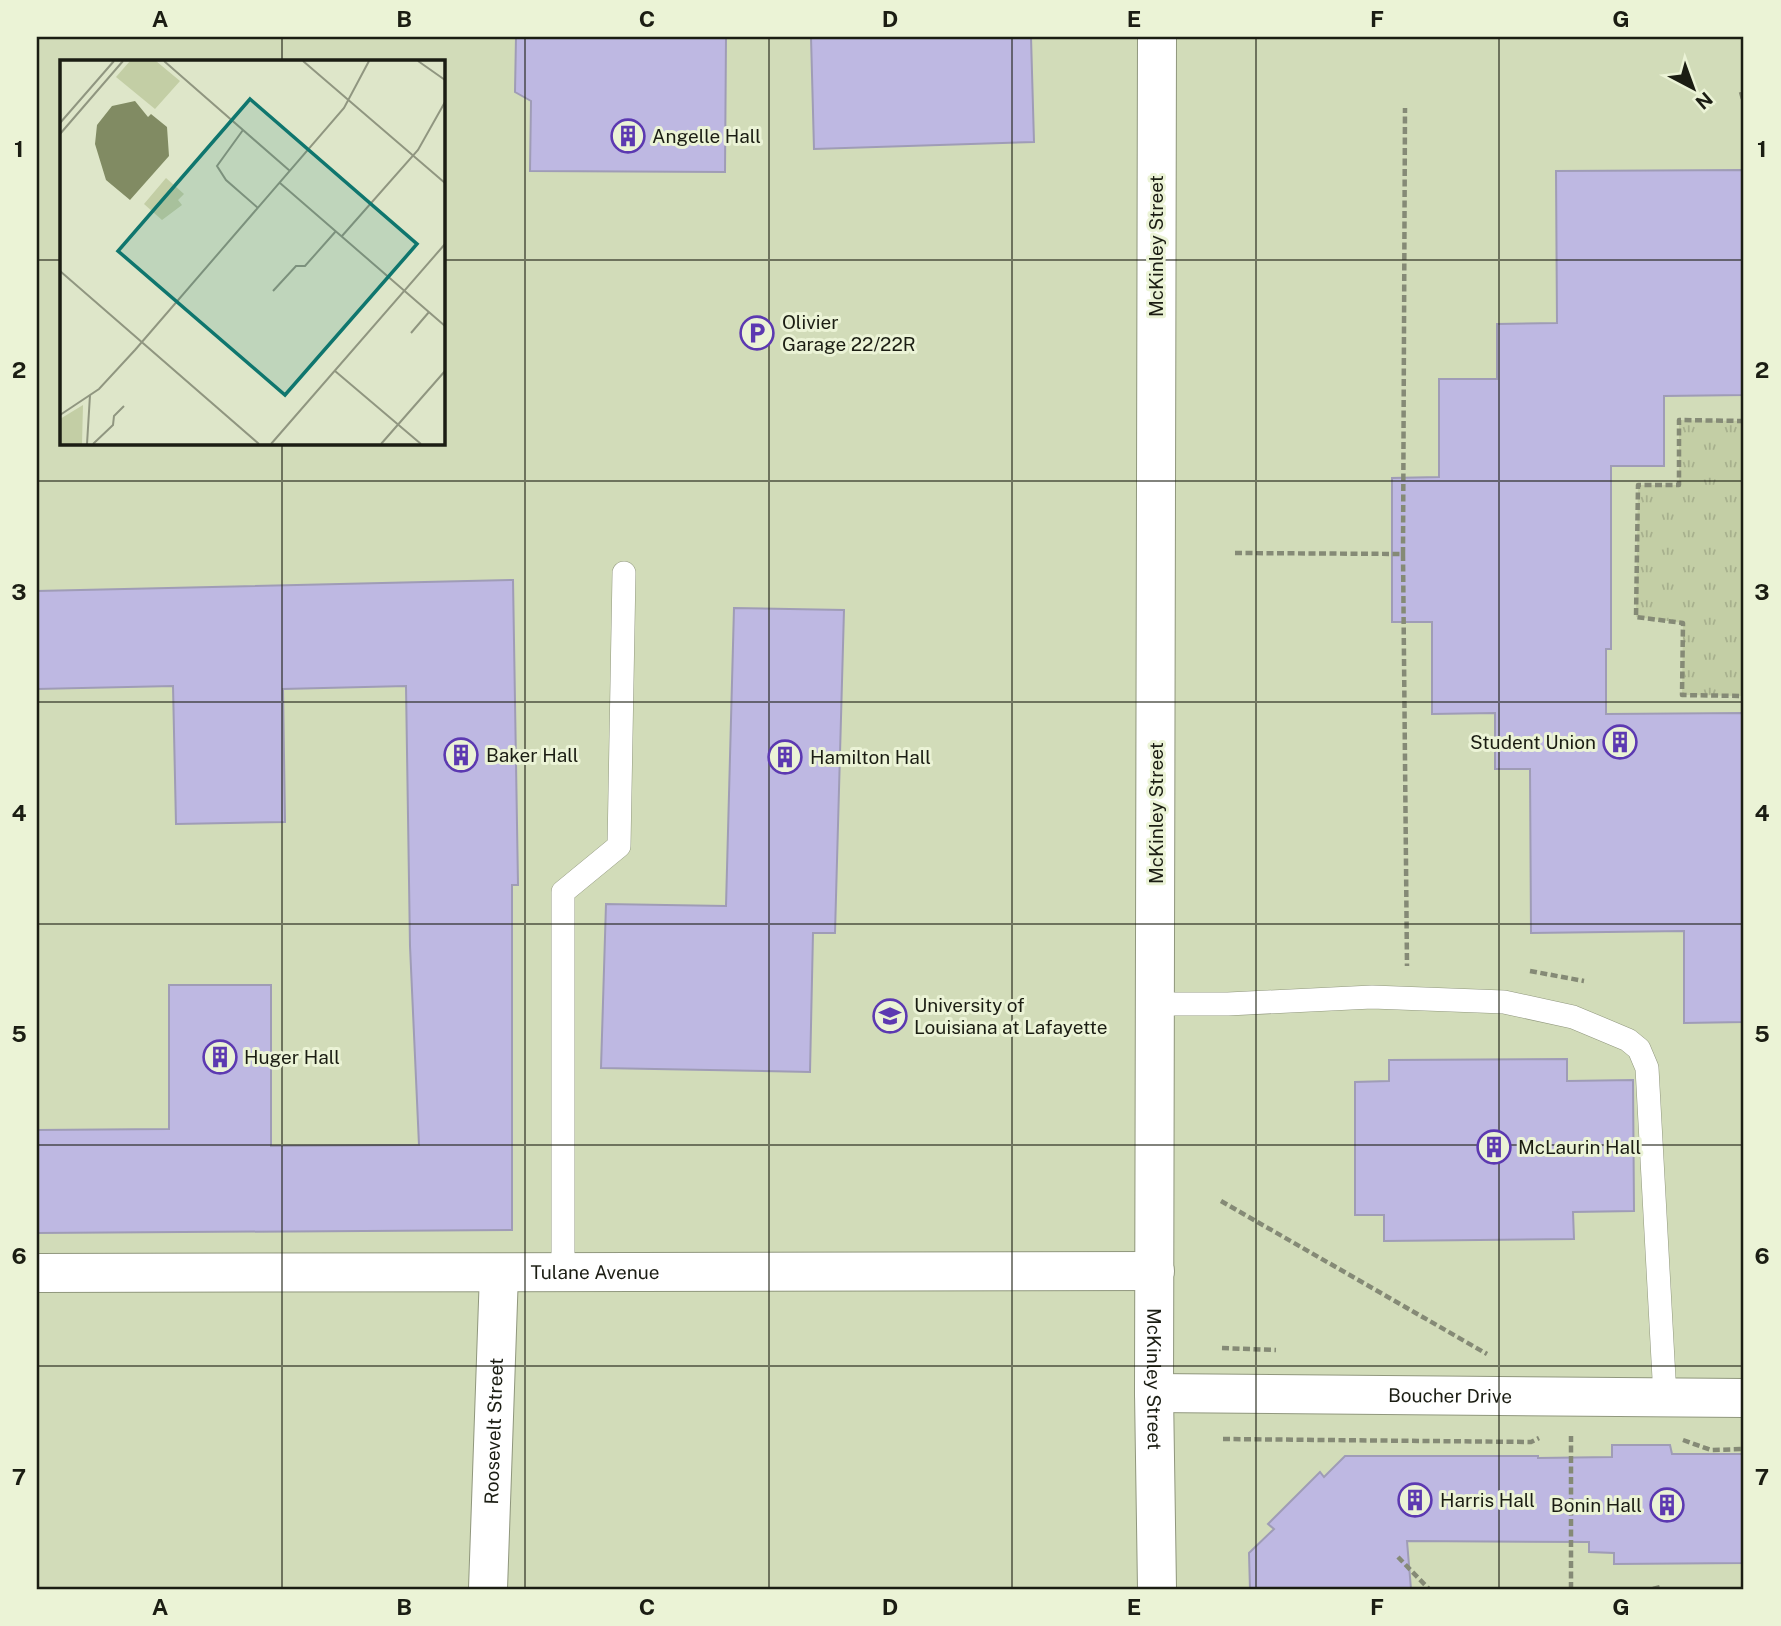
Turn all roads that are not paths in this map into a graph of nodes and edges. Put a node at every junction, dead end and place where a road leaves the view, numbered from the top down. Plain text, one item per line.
1 (1157, 37) edge
2 (624, 573) dead end
3 (1156, 1004) junction
4 (1155, 1271) junction
5 (563, 1272) junction
6 (37, 1273) edge
7 (499, 1273) junction
8 (1154, 1393) junction
9 (1665, 1397) junction
10 (1744, 1398) edge
11 (488, 1589) edge
12 (1157, 1589) edge

1 - 3 street, McKinley Street
2 - 5 lane
3 - 4 street, McKinley Street
3 - 9 lane
4 - 5 street, Tulane Avenue
4 - 8 street, McKinley Street
5 - 7 street, Tulane Avenue
6 - 7 street, Tulane Avenue
7 - 11 street, Roosevelt Street
8 - 9 street, Boucher Drive
8 - 12 street, McKinley Street
9 - 10 street, Boucher Drive

